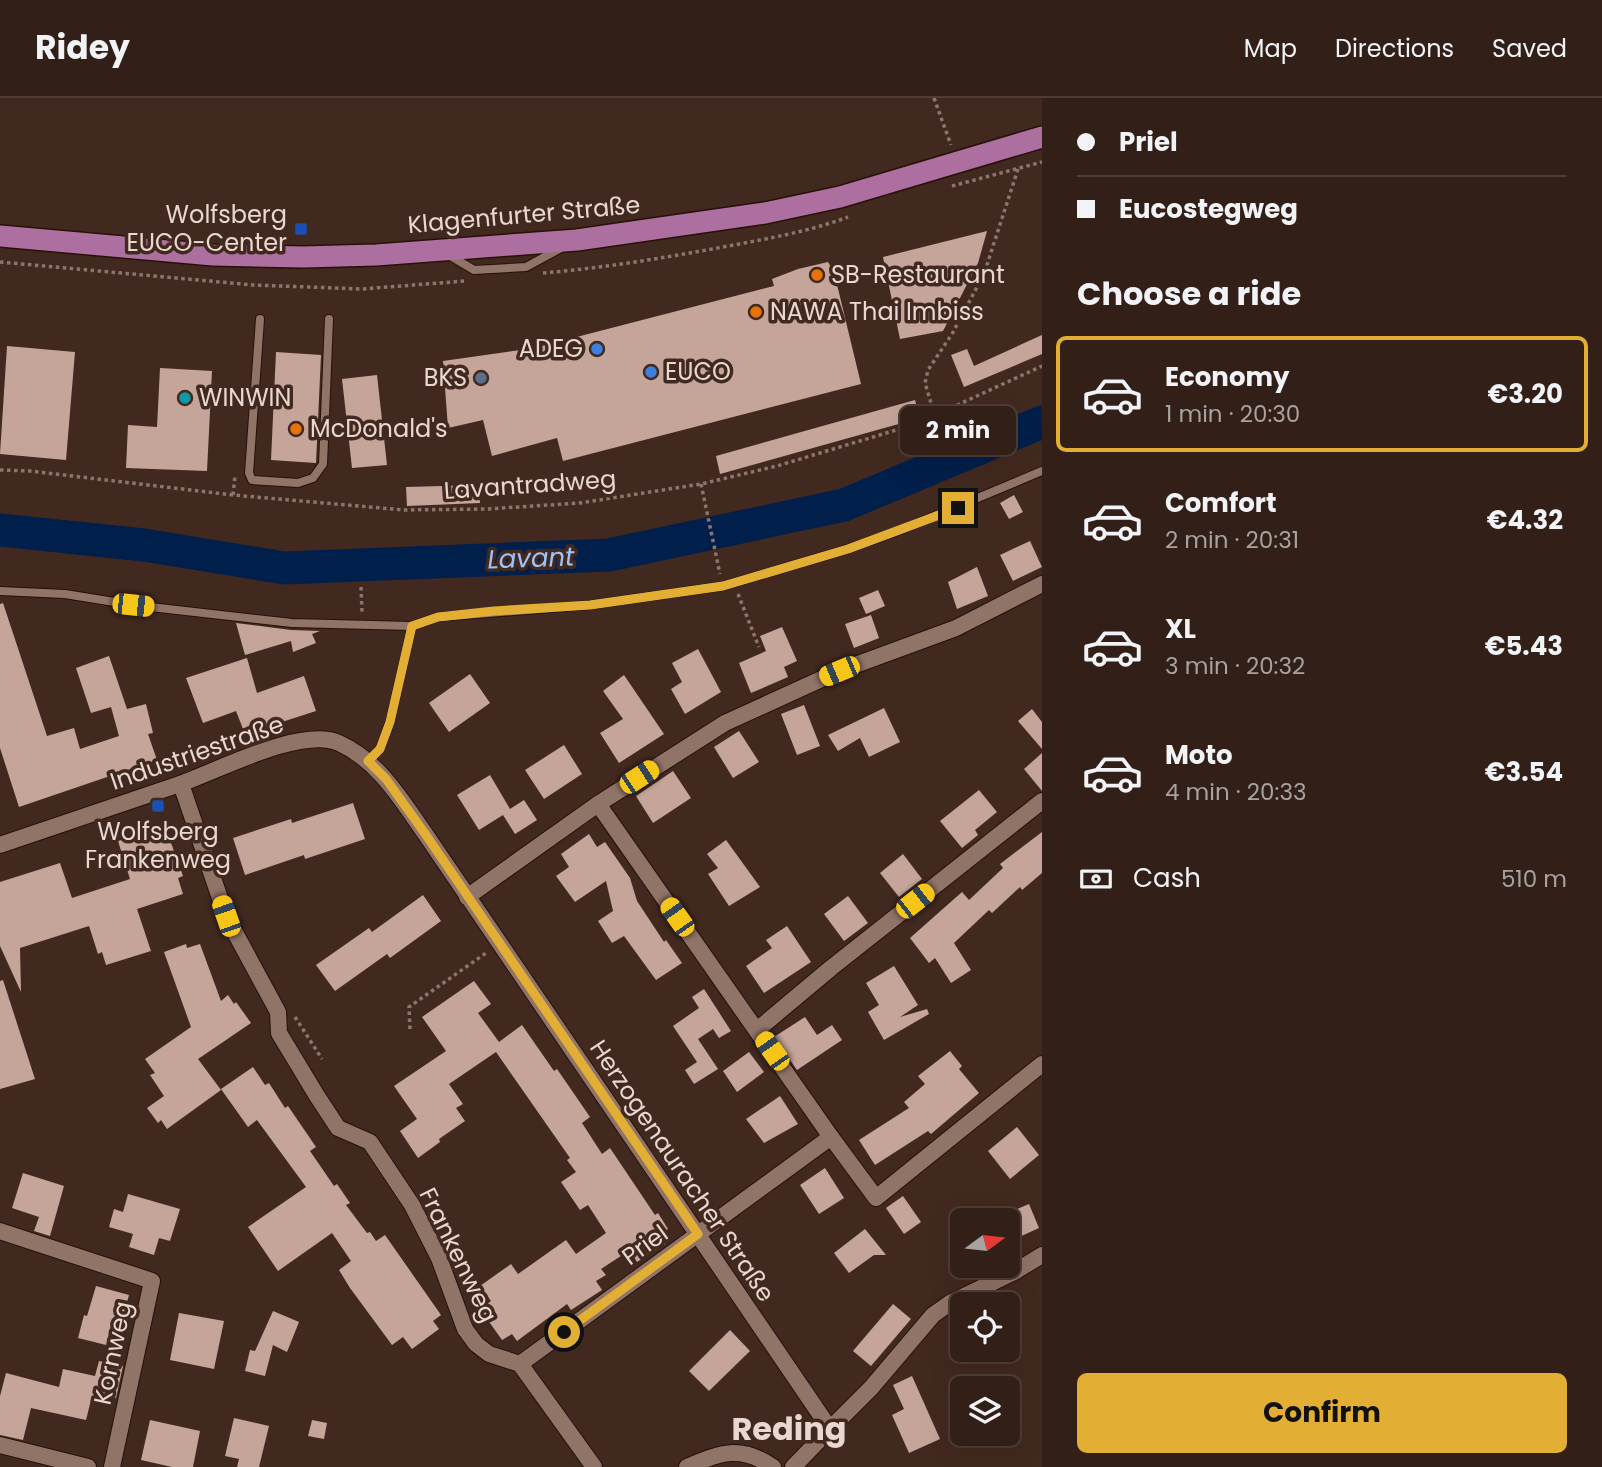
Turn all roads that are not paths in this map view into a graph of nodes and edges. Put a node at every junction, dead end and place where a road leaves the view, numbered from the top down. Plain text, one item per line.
1 (1042, 137) edge
2 (0, 236) edge
3 (260, 319) dead end
4 (329, 319) dead end
5 (1042, 471) edge
6 (1042, 584) edge
7 (0, 591) edge
8 (412, 626) junction
9 (368, 761) junction
10 (181, 784) junction
11 (1042, 801) edge
12 (597, 804) junction
13 (0, 845) edge
14 (467, 897) junction
15 (757, 1030) junction
16 (1042, 1064) edge
17 (831, 1137) junction
18 (0, 1231) edge
19 (698, 1234) junction
20 (1042, 1255) edge
21 (520, 1364) junction
22 (830, 1429) junction
23 (0, 1445) edge
24 (88, 1467) edge
25 (112, 1467) edge
26 (594, 1467) edge
27 (687, 1467) edge
28 (773, 1467) edge
29 (793, 1467) edge

1 - 2 main road, Klagenfurter Straße
3 - 4 lane
5 - 8 lane
6 - 12 street
7 - 8 lane
8 - 9 lane
9 - 10 street, Industriestraße
9 - 14 street, Industriestraße
10 - 13 street, Industriestraße
10 - 21 street, Frankenweg
11 - 15 street
12 - 14 street
12 - 15 street
14 - 19 street, Herzogenauracher Straße
15 - 17 street
16 - 17 street
17 - 19 street, Priel
18 - 25 street, Kornweg
19 - 21 street, Priel
19 - 22 street, Herzogenauracher Straße
20 - 22 street
21 - 26 street
22 - 29 street
23 - 24 street
27 - 28 street

